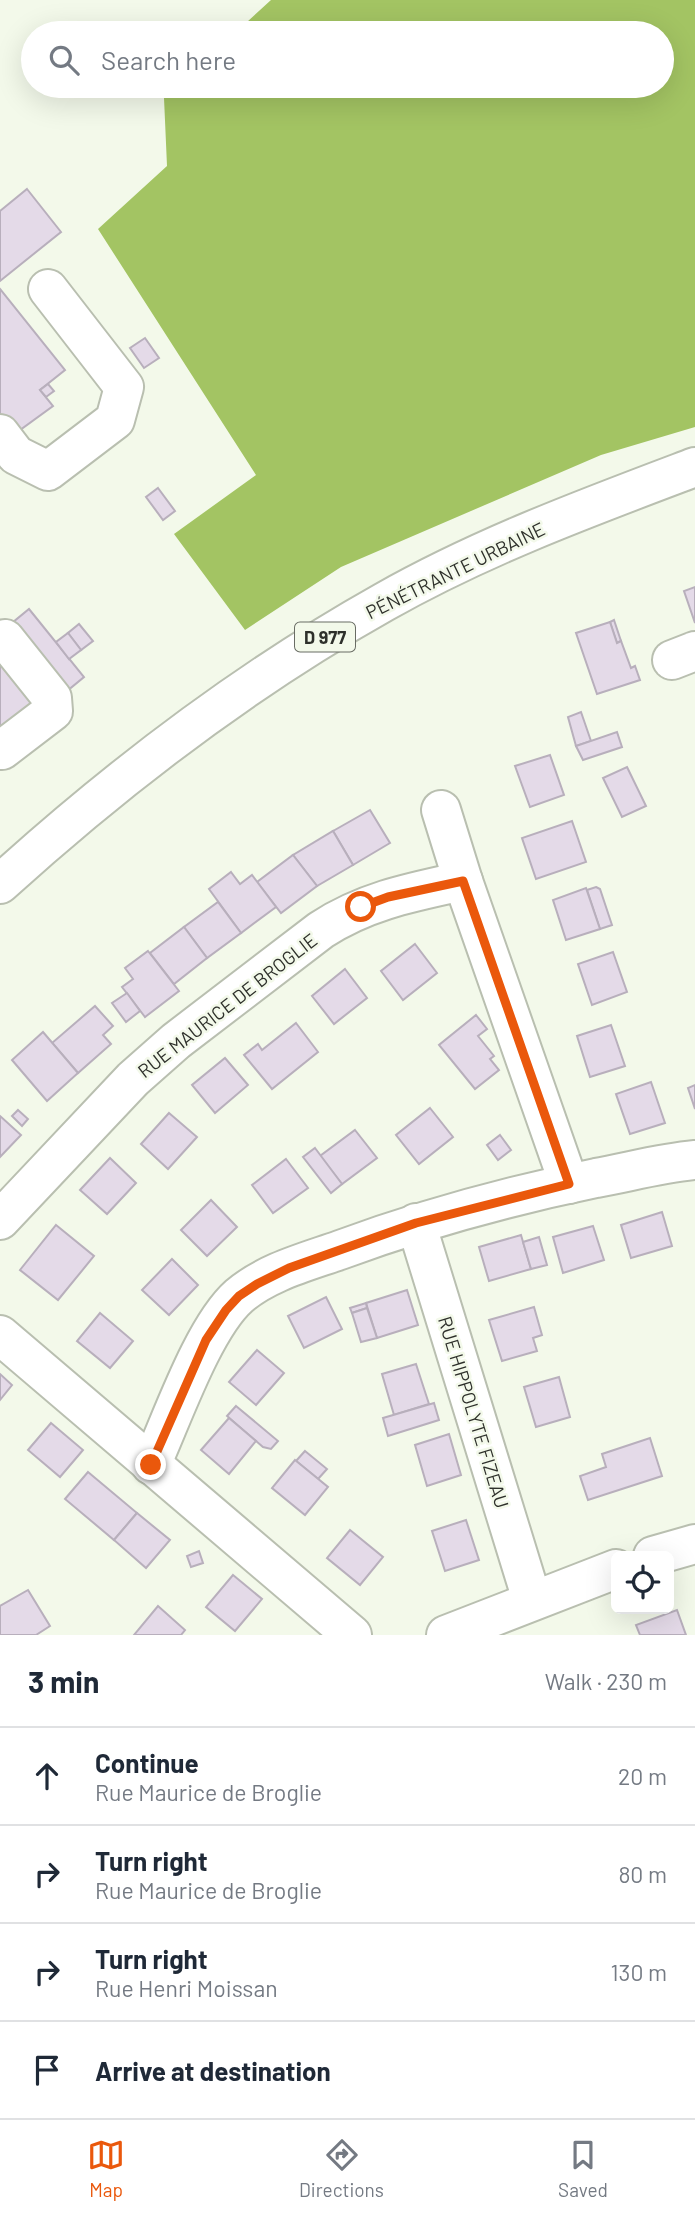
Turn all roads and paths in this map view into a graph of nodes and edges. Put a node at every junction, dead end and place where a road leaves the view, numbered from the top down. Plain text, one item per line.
1 (48, 289) dead end
2 (0, 434) edge
3 (695, 467) edge
4 (5, 639) dead end
5 (1, 749) edge
6 (441, 810) dead end
7 (463, 881) junction
8 (0, 884) edge
9 (695, 1160) edge
10 (569, 1184) junction
11 (0, 1220) edge
12 (416, 1223) junction
13 (0, 1335) edge
14 (151, 1465) junction
15 (695, 1544) edge
16 (670, 1551) edge
17 (611, 1571) edge
18 (532, 1600) junction
19 (352, 1635) edge
20 (446, 1635) edge

1 - 2 street
3 - 8 street, PÉNÉTRANTE URBAINE / D 977
4 - 5 street
6 - 7 street
7 - 10 street
7 - 11 street, RUE MAURICE DE BROGLIE
9 - 10 street
10 - 12 street
12 - 14 street
12 - 18 street, RUE HIPPOLYTE FIZEAU
13 - 14 street
14 - 19 street
15 - 16 street
17 - 18 street
18 - 20 street

